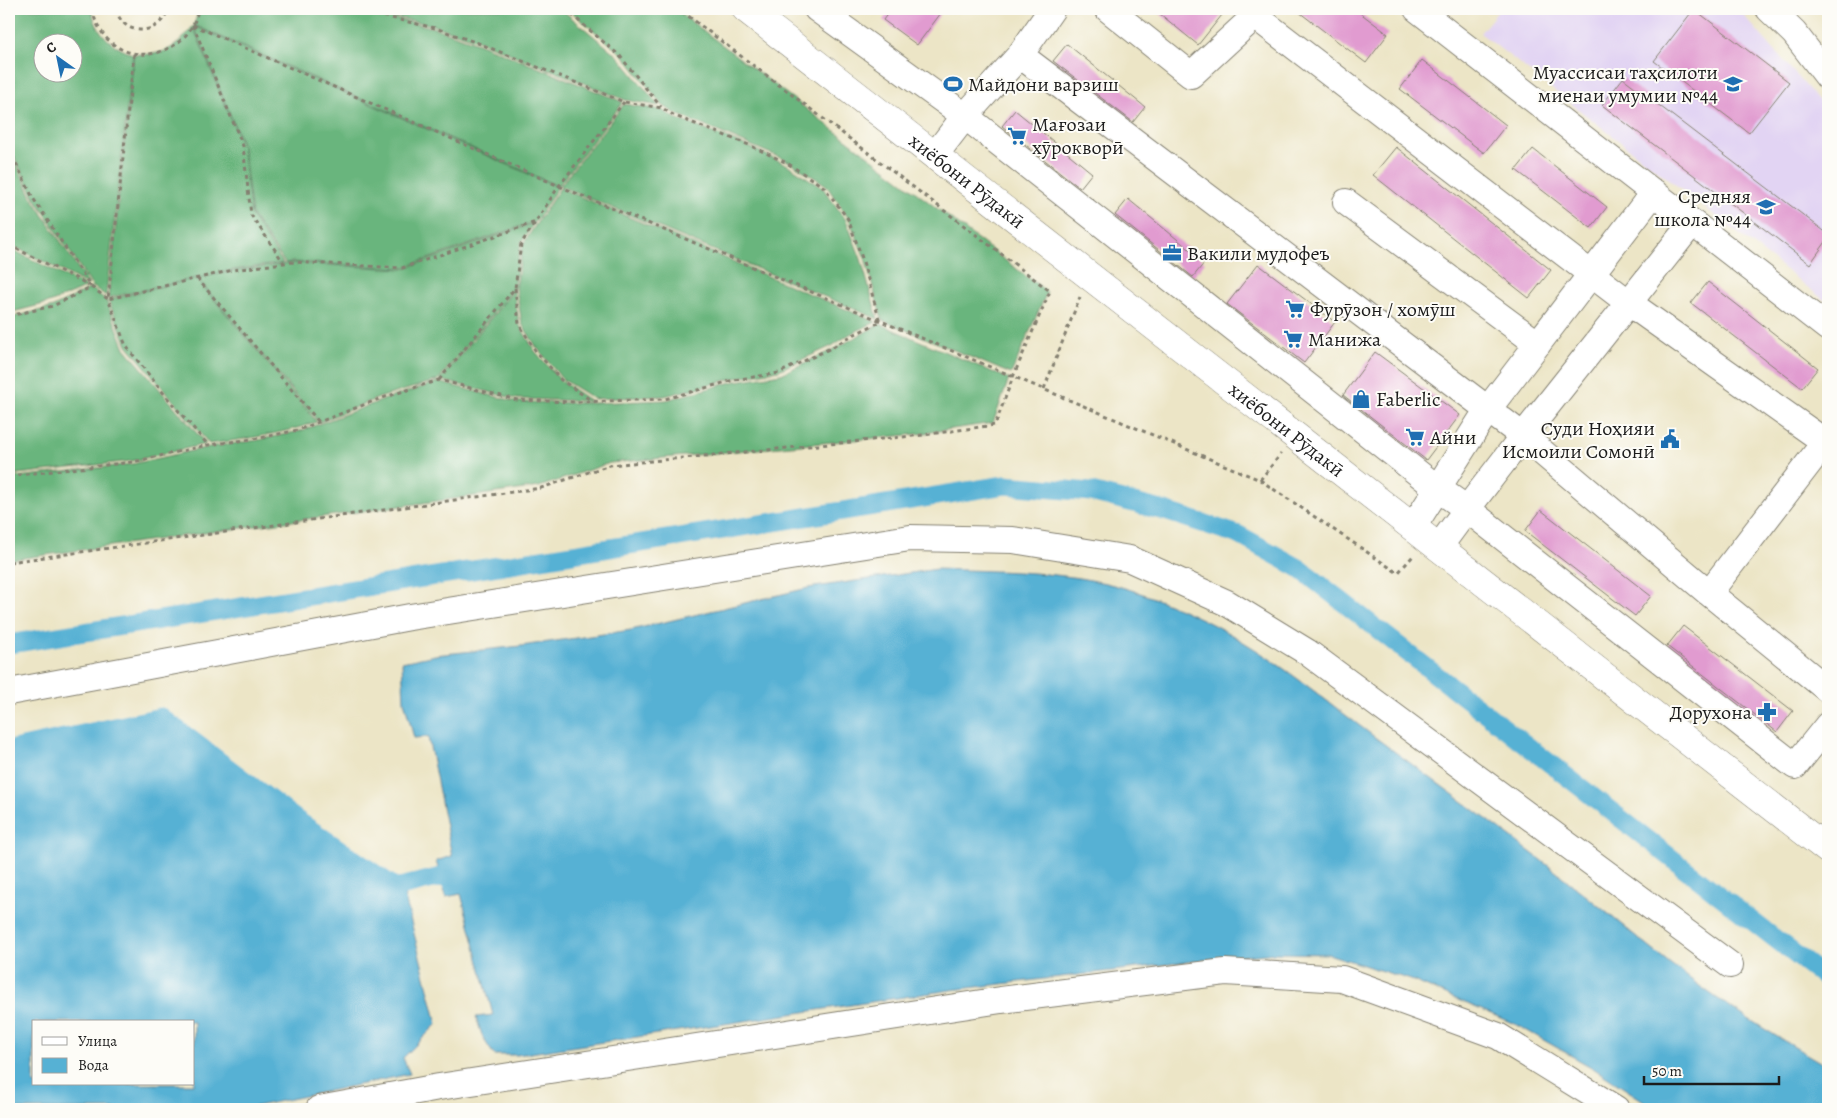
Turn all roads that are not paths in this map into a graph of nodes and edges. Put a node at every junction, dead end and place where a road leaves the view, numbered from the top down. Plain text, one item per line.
1 (746, 9) edge
2 (818, 9) edge
3 (1052, 9) edge
4 (1108, 9) edge
5 (1417, 9) edge
6 (1768, 9) edge
7 (1020, 55) junction
8 (1828, 77) edge
9 (965, 116) junction
10 (935, 155) junction
11 (1654, 192) junction
12 (1346, 202) dead end
13 (1692, 223) junction
14 (1591, 274) junction
15 (1629, 303) junction
16 (1828, 328) edge
17 (1538, 344) junction
18 (1488, 409) junction
19 (1523, 436) junction
20 (1827, 443) edge
21 (1437, 488) junction
22 (1467, 509) junction
23 (1422, 543) junction
24 (1709, 593) junction
25 (1828, 690) edge
26 (9, 692) edge
27 (1828, 725) edge
28 (1828, 850) edge
29 (1730, 965) dead end
30 (319, 1109) edge
31 (1616, 1109) edge

1 - 10 highway, хиёбони Рӯдакӣ
2 - 9 street
3 - 7 street
4 - 14 street
5 - 11 street
6 - 8 street
7 - 9 street
7 - 18 street
9 - 10 street
9 - 21 street
10 - 23 highway, хиёбони Рӯдакӣ
11 - 13 street
11 - 14 street
12 - 17 street
13 - 15 street
13 - 16 street
14 - 15 street
14 - 17 street
15 - 19 street
15 - 20 street
17 - 18 street
18 - 19 street
18 - 21 street
19 - 22 street
19 - 24 street
20 - 24 street
21 - 22 street
21 - 23 street
22 - 23 street
22 - 27 street
23 - 28 highway, хиёбони Рӯдакӣ
24 - 25 street
26 - 29 street
30 - 31 street

